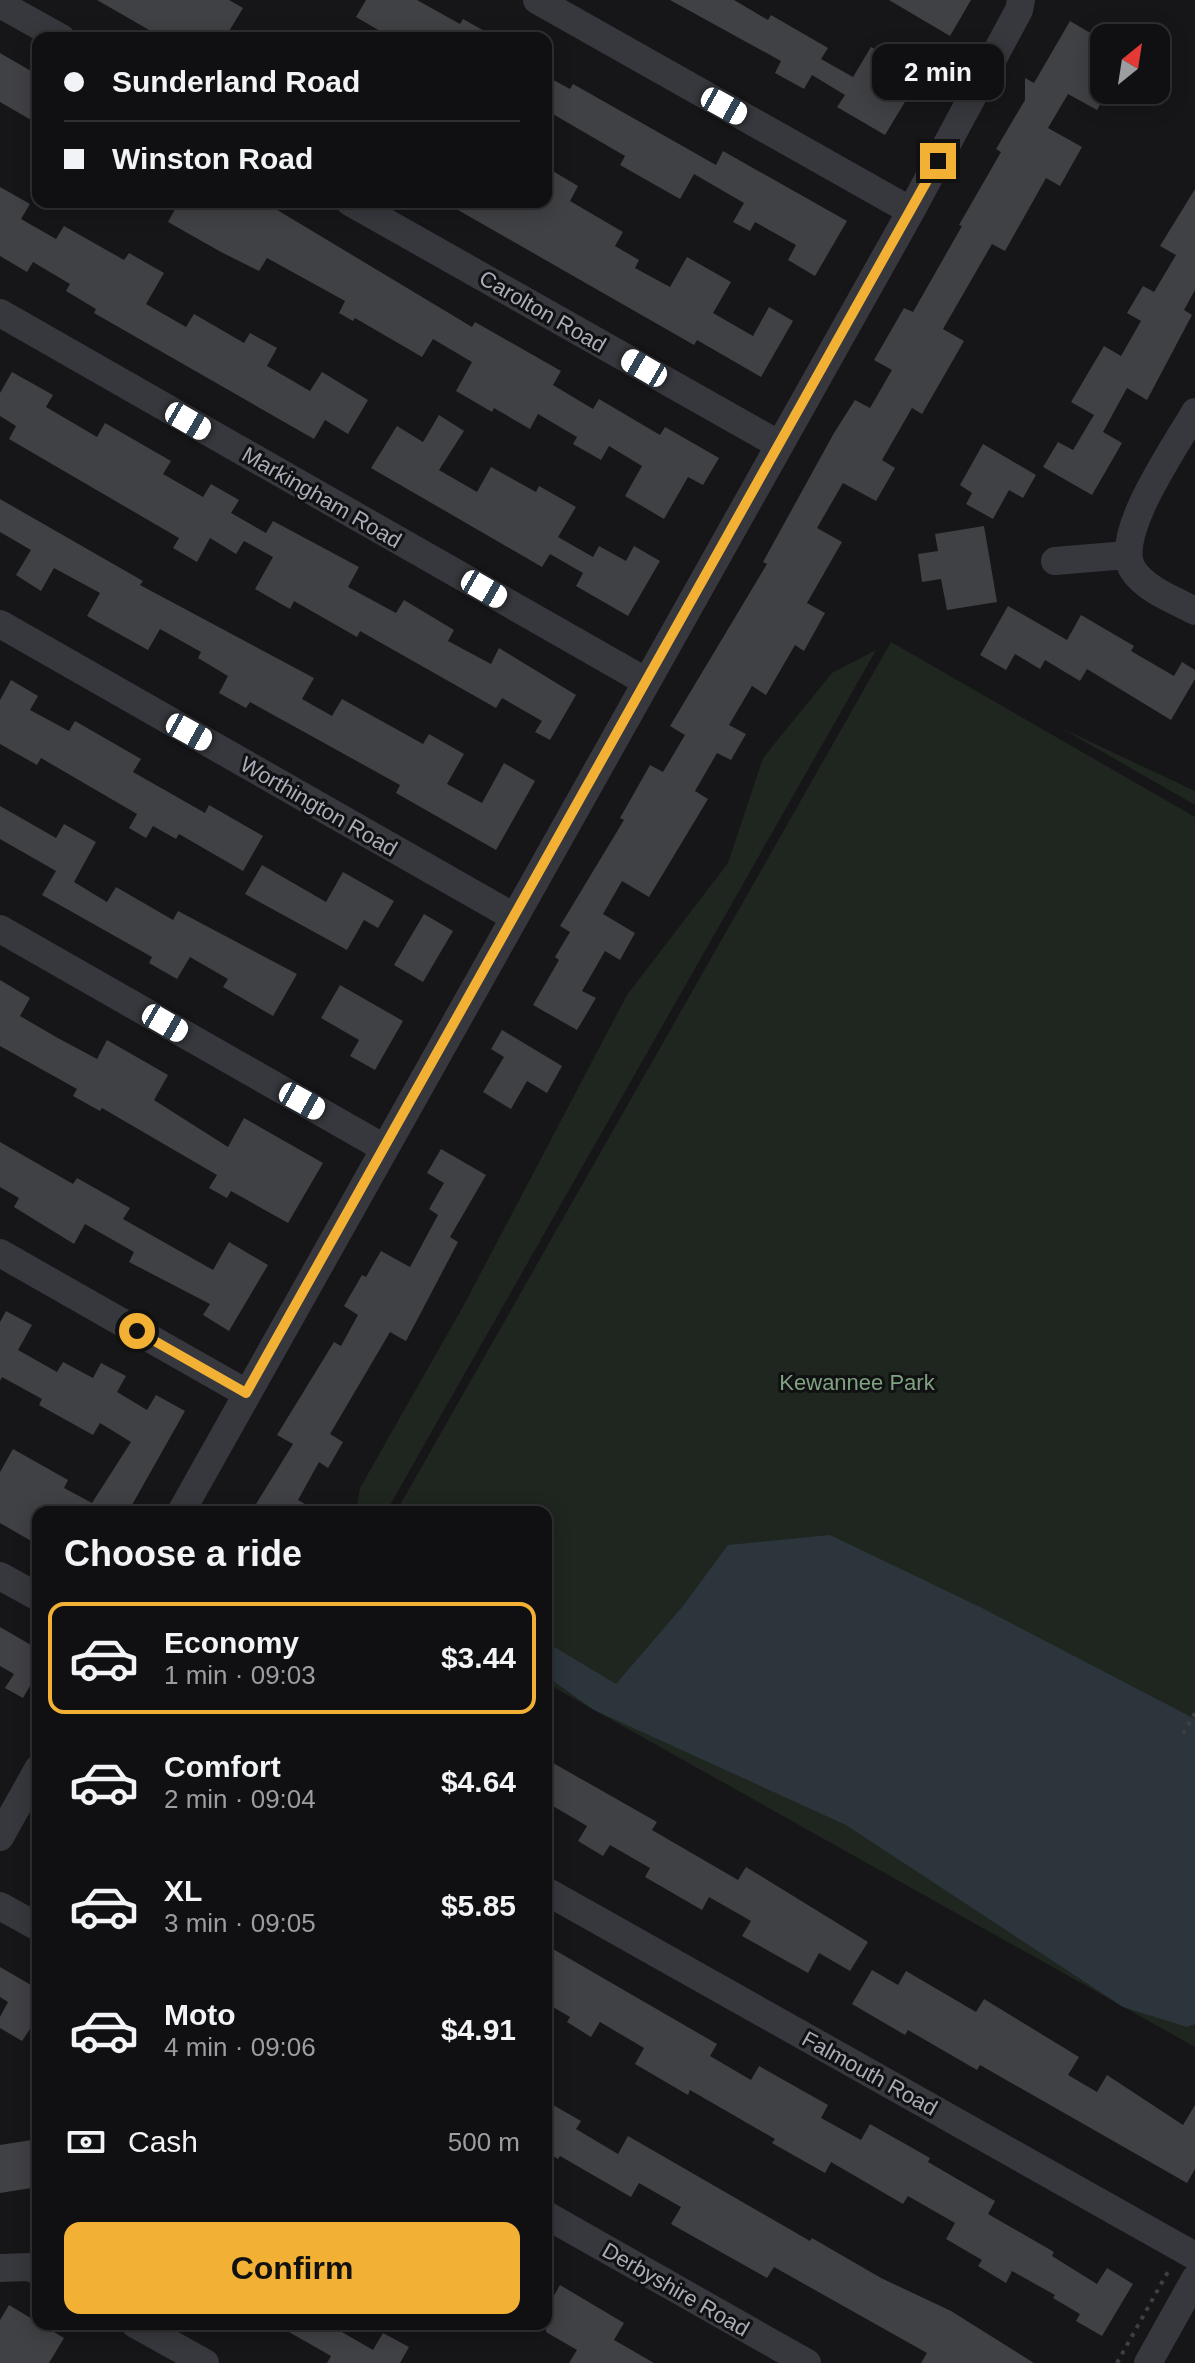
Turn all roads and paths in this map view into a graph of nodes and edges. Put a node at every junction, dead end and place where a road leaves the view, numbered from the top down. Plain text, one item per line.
1 (537, 0) edge
2 (1021, 0) edge
3 (0, 4) edge
4 (50, 32) edge
5 (361, 208) edge
6 (911, 211) junction
7 (0, 313) edge
8 (1195, 412) edge
9 (778, 444) junction
10 (1127, 555) junction
11 (1055, 561) dead end
12 (1195, 611) edge
13 (0, 624) edge
14 (645, 681) junction
15 (514, 917) junction
16 (0, 929) edge
17 (384, 1148) junction
18 (0, 1253) edge
19 (246, 1393) junction
20 (184, 1506) edge
21 (0, 1576) edge
22 (32, 1594) edge
23 (1195, 1713) edge
24 (1183, 1734) dead end
25 (32, 1780) edge
26 (0, 1837) edge
27 (552, 1895) edge
28 (0, 1906) edge
29 (32, 1924) edge
30 (552, 2218) edge
31 (1187, 2267) edge
32 (0, 2268) edge
33 (32, 2268) edge
34 (146, 2330) edge
35 (798, 2361) edge
36 (205, 2363) edge
37 (1117, 2363) edge
38 (1148, 2363) edge

1 - 6 street
2 - 6 street
3 - 4 street
5 - 9 street, Carolton Road
6 - 9 street
7 - 14 street, Markingham Road
8 - 10 street
9 - 14 street
10 - 11 street
10 - 12 street
13 - 15 street, Worthington Road
14 - 15 street
15 - 17 street
16 - 17 street
17 - 19 street
18 - 19 street
19 - 20 street
21 - 22 street
23 - 24 path
25 - 26 street
27 - 31 street, Falmouth Road
28 - 29 street
30 - 35 street, Derbyshire Road
31 - 37 path
31 - 38 street
32 - 33 street
34 - 36 street

